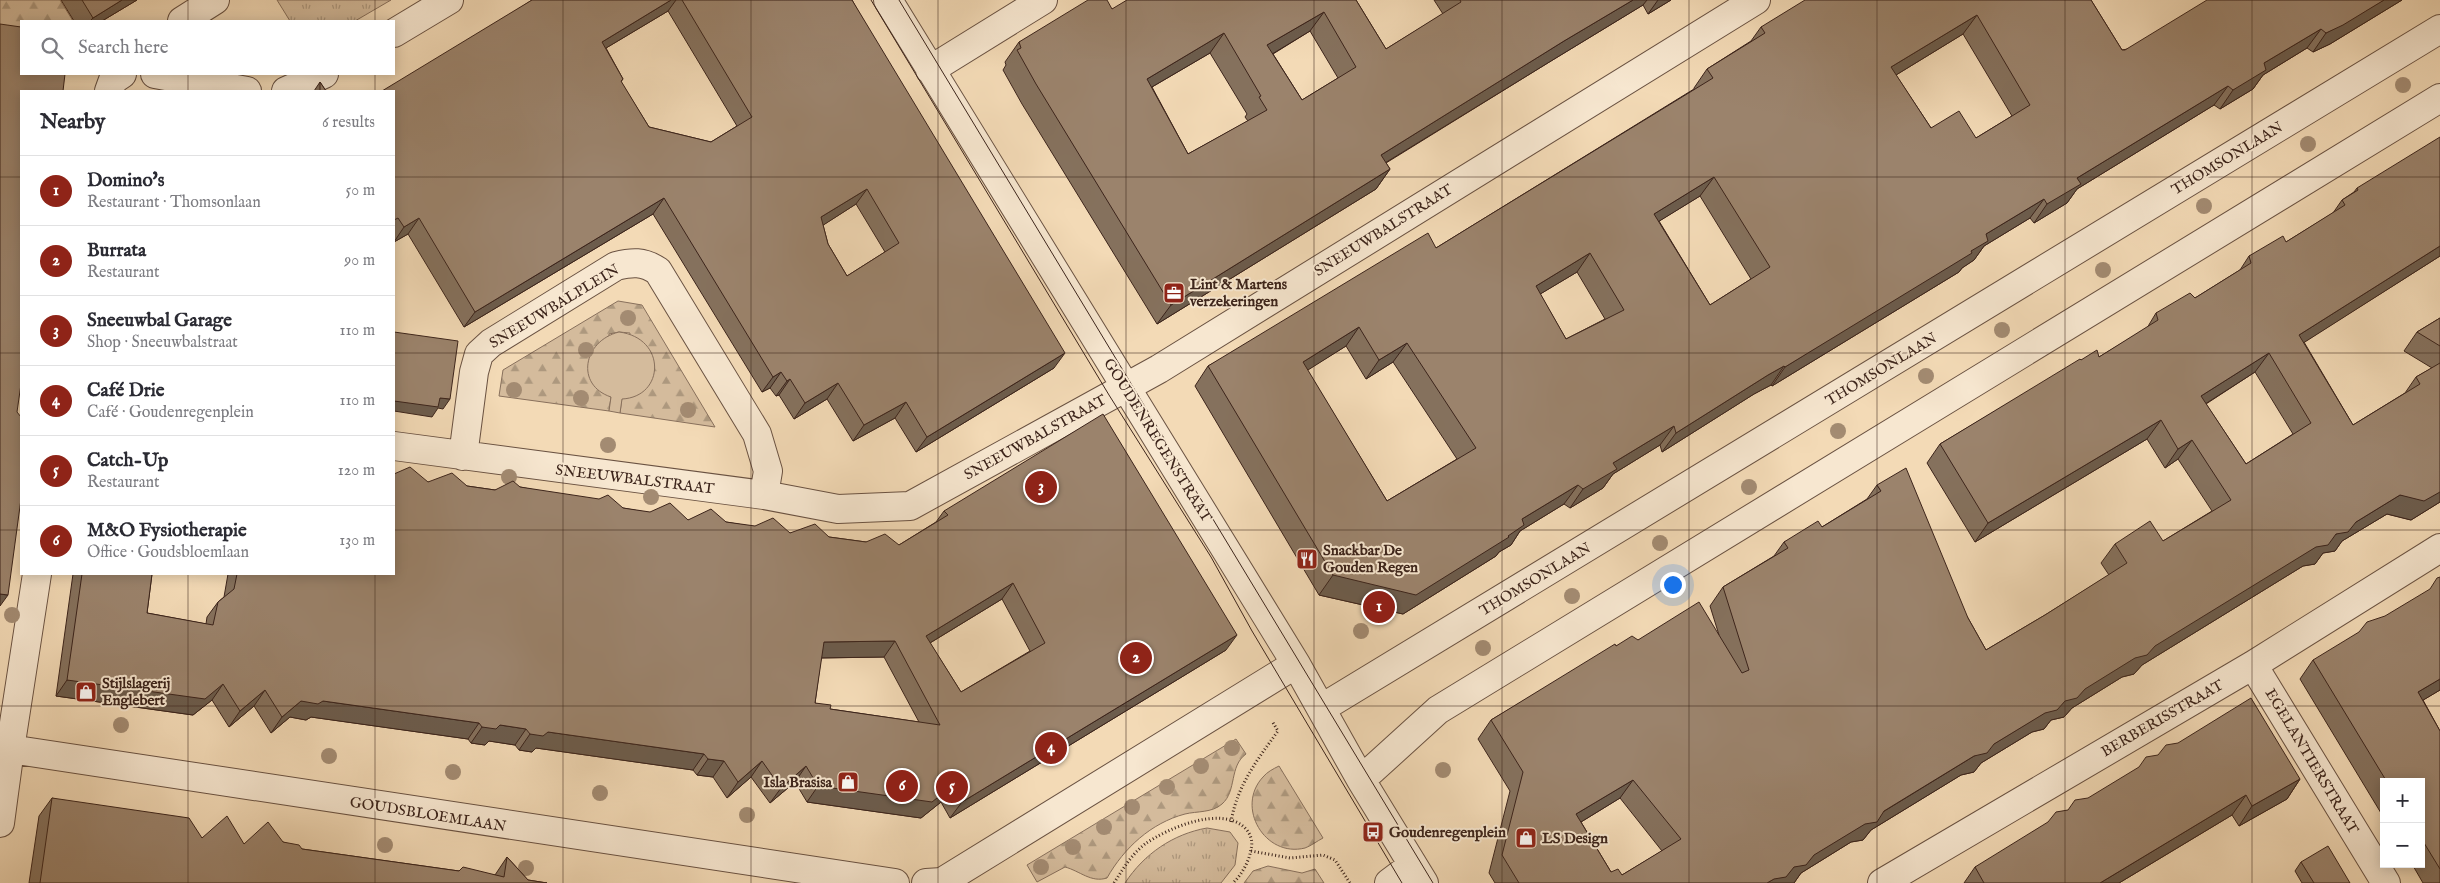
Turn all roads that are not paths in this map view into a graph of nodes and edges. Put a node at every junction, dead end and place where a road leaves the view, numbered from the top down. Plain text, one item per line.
1 (215, 0) edge
2 (449, 0) edge
3 (888, 0) edge
4 (1043, 0) edge
5 (1756, 0) edge
6 (184, 20) edge
7 (2440, 29) edge
8 (395, 32) edge
9 (930, 70) junction
10 (120, 75) edge
11 (160, 75) edge
12 (322, 75) edge
13 (108, 90) edge
14 (242, 90) edge
15 (288, 90) edge
16 (2440, 98) edge
17 (1125, 387) junction
18 (395, 446) edge
19 (462, 456) junction
20 (764, 496) junction
21 (2440, 548) edge
22 (37, 575) edge
23 (1296, 664) junction
24 (2253, 665) junction
25 (1322, 708) junction
26 (10, 750) junction
27 (1360, 780) junction
28 (2, 793) edge
29 (0, 823) edge
30 (1418, 874) edge
31 (1899, 878) edge
32 (895, 883) edge
33 (926, 883) edge
34 (1389, 883) edge
35 (2386, 883) edge

1 - 6 street
2 - 8 street
3 - 9 street, GOUDENREGENSTRAAT
4 - 9 street
5 - 17 street, SNEEUWBALSTRAAT
7 - 25 street, THOMSONLAAN
9 - 17 street, GOUDENREGENSTRAAT
10 - 13 street
11 - 14 street
12 - 15 street
16 - 27 street
17 - 20 street, SNEEUWBALSTRAAT
17 - 23 street, GOUDENREGENSTRAAT
18 - 19 street, SNEEUWBALSTRAAT
19 - 20 street, SNEEUWBALSTRAAT
19 - 20 street, SNEEUWBALPLEIN
21 - 24 street, BERBERISSTRAAT
22 - 26 street
23 - 25 street, GOUDENREGENSTRAAT
23 - 33 street
24 - 31 street, BERBERISSTRAAT
24 - 35 street, EGELANTIERSTRAAT
25 - 27 street, GOUDENREGENSTRAAT
26 - 28 street
26 - 32 street, GOUDSBLOEMLAAN
27 - 30 street, GOUDENREGENSTRAAT
28 - 29 street
30 - 34 street

